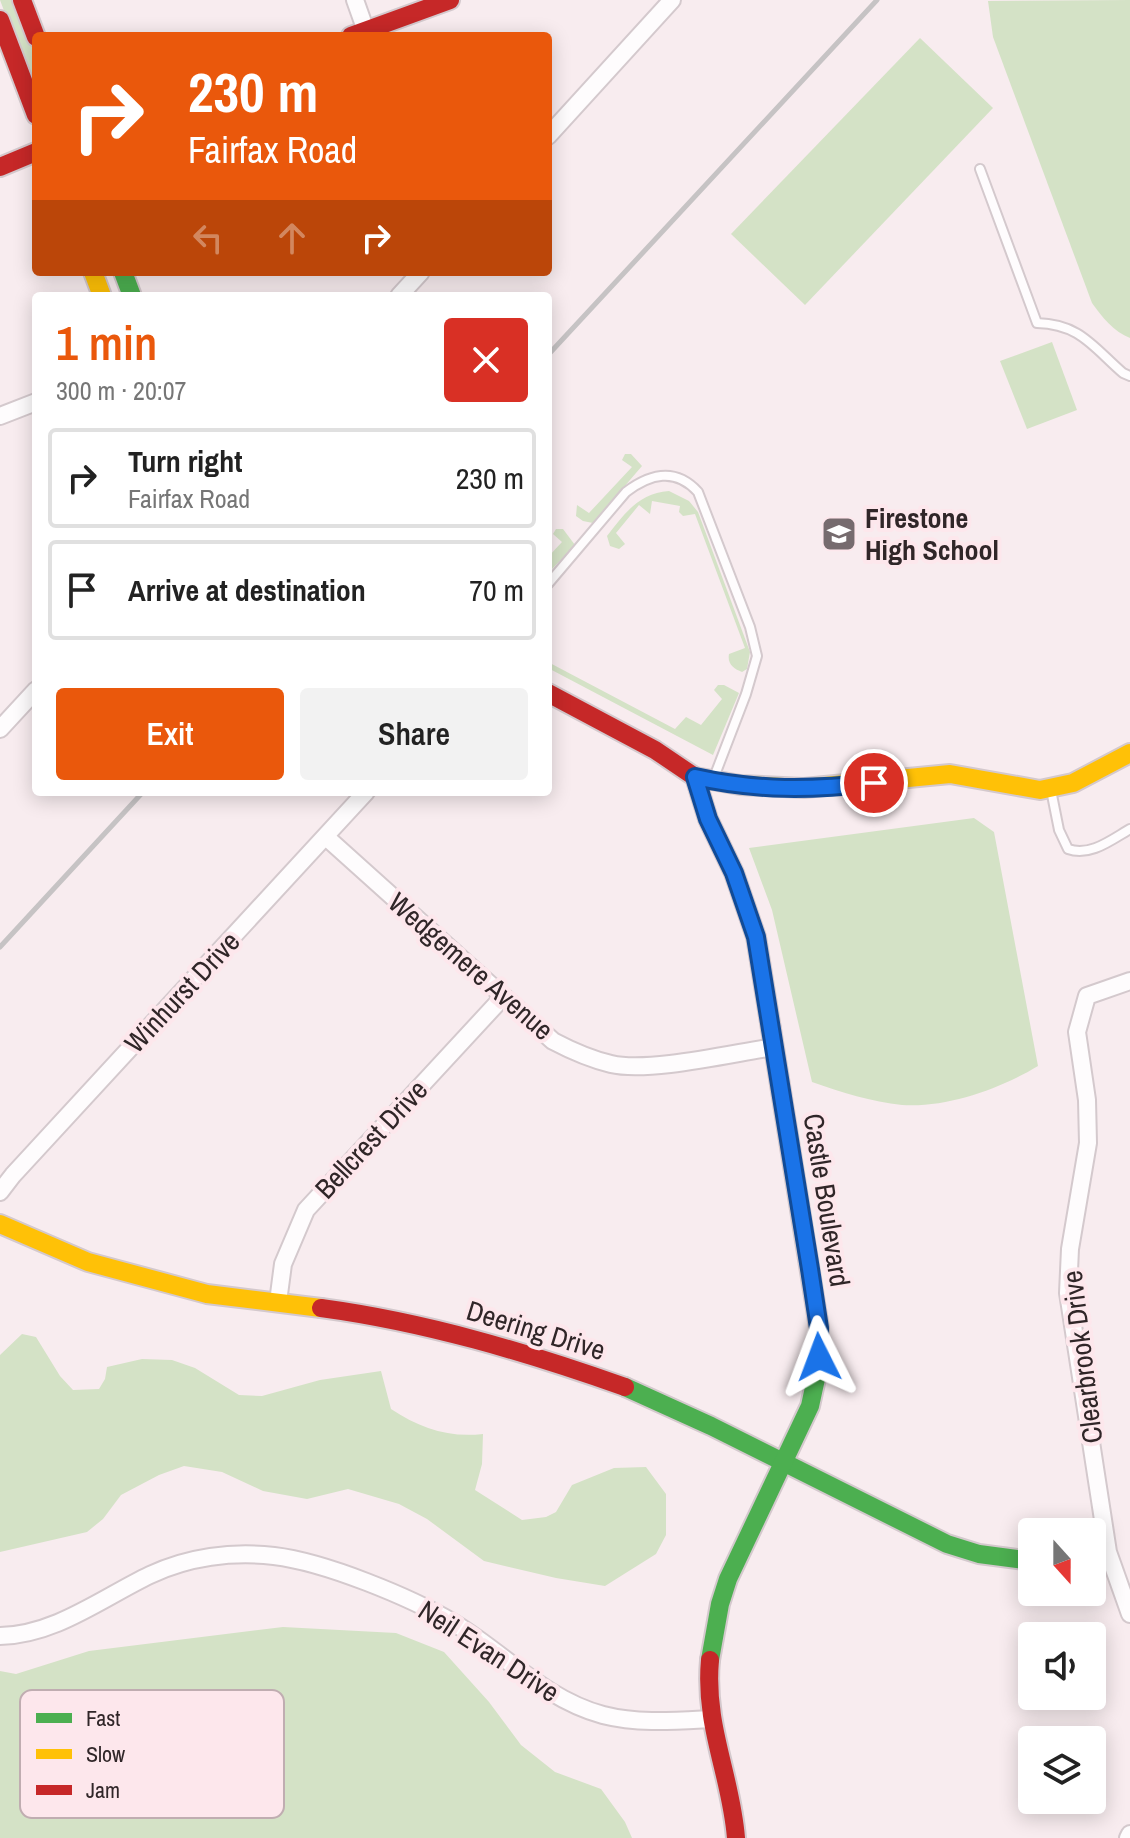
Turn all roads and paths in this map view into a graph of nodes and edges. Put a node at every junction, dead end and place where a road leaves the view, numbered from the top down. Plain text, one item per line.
1 (22, 0) edge
2 (355, 0) edge
3 (450, 0) edge
4 (672, 0) edge
5 (0, 20) edge
6 (34, 32) edge
7 (359, 32) edge
8 (362, 32) edge
9 (32, 104) edge
10 (552, 132) edge
11 (32, 154) edge
12 (0, 167) edge
13 (980, 169) dead end
14 (417, 276) edge
15 (403, 292) edge
16 (1130, 376) edge
17 (32, 404) edge
18 (0, 416) edge
19 (552, 579) edge
20 (32, 694) edge
21 (552, 695) edge
22 (0, 729) edge
23 (1129, 757) edge
24 (704, 779) junction
25 (1051, 789) junction
26 (362, 796) edge
27 (1130, 829) edge
28 (326, 837) junction
29 (1128, 982) edge
30 (503, 997) junction
31 (774, 1047) junction
32 (0, 1192) edge
33 (0, 1224) edge
34 (278, 1302) junction
35 (785, 1462) junction
36 (1096, 1518) edge
37 (1018, 1560) edge
38 (1106, 1565) edge
39 (1130, 1614) edge
40 (0, 1636) edge
41 (711, 1719) junction
42 (736, 1838) edge

1 - 6 street
2 - 7 street
3 - 8 street
4 - 10 street
5 - 9 street
11 - 12 street
13 - 16 lane
14 - 15 street
17 - 18 street
19 - 24 lane
20 - 22 street
21 - 24 street
23 - 25 street
24 - 25 street
24 - 31 street, Castle Boulevard
25 - 27 lane
26 - 28 street, Winhurst Drive
28 - 30 street, Wedgemere Avenue
28 - 32 street, Winhurst Drive
29 - 36 street, Clearbrook Drive
30 - 31 street, Wedgemere Avenue
30 - 34 street, Bellcrest Drive
31 - 35 street, Castle Boulevard
33 - 34 street, Deering Drive
34 - 35 street, Deering Drive
35 - 37 street, Deering Drive
35 - 41 street, Castle Boulevard
38 - 39 street, Clearbrook Drive
40 - 41 street, Neil Evan Drive
41 - 42 street, Castle Boulevard

